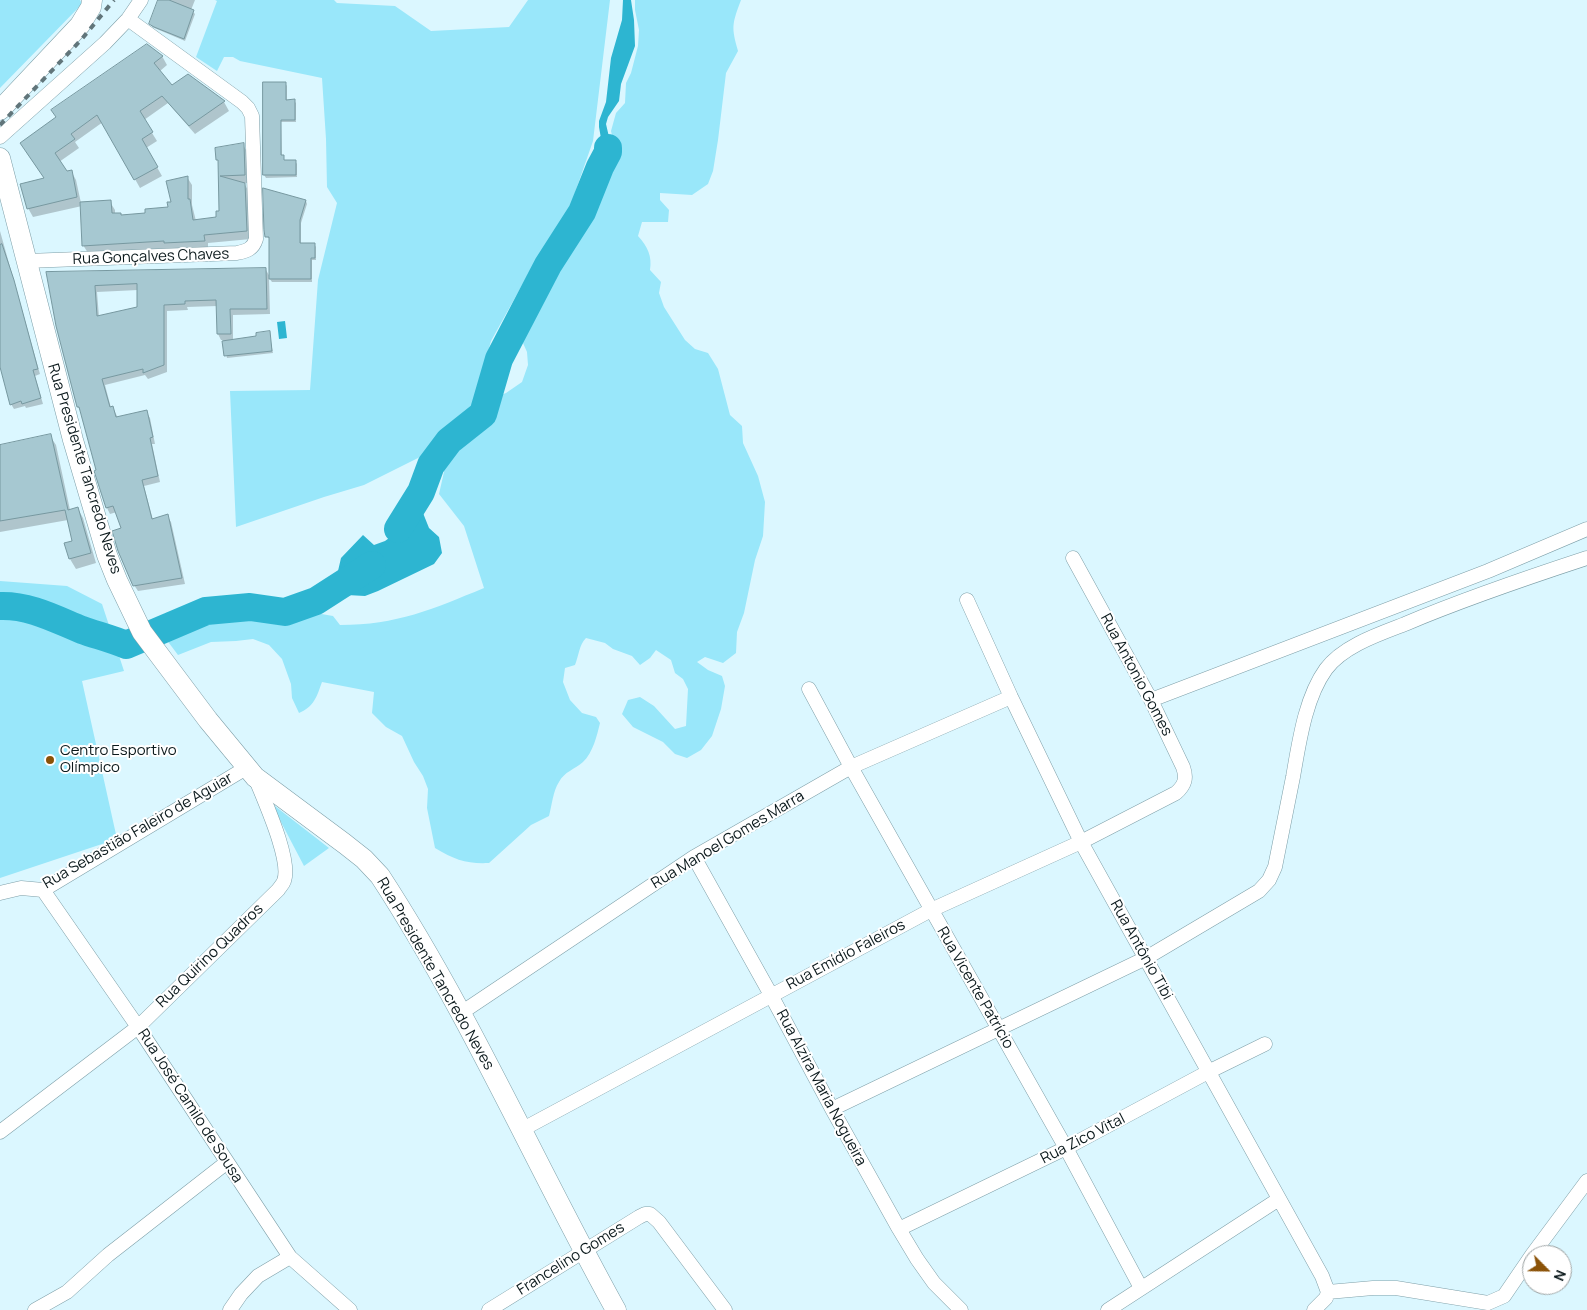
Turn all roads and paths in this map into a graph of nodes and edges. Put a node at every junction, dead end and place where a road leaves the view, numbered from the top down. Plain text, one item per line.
1 (92, 0) edge
2 (141, 0) edge
3 (128, 19) junction
4 (0, 110) edge
5 (0, 137) edge
6 (0, 158) edge
7 (27, 262) junction
8 (1587, 529) edge
9 (1072, 558) dead end
10 (1587, 558) edge
11 (967, 600) dead end
12 (809, 689) dead end
13 (1011, 697) junction
14 (1152, 700) junction
15 (850, 767) junction
16 (250, 772) junction
17 (1176, 793) joint
18 (1081, 842) junction
19 (694, 856) junction
20 (43, 890) junction
21 (0, 893) edge
22 (931, 910) junction
23 (1146, 958) junction
24 (771, 995) junction
25 (462, 1013) junction
26 (138, 1027) junction
27 (998, 1029) junction
28 (1265, 1044) dead end
29 (1208, 1072) junction
30 (832, 1110) junction
31 (523, 1129) junction
32 (0, 1132) edge
33 (1066, 1148) junction
34 (226, 1163) junction
35 (1587, 1182) edge
36 (1279, 1199) junction
37 (899, 1230) junction
38 (1540, 1245) edge
39 (583, 1251) junction
40 (290, 1257) junction
41 (1522, 1270) edge
42 (1141, 1288) junction
43 (1328, 1292) junction
44 (35, 1310) edge
45 (230, 1310) edge
46 (350, 1310) edge
47 (488, 1310) edge
48 (616, 1310) edge
49 (724, 1310) edge
50 (961, 1310) edge
51 (1108, 1310) edge
52 (1314, 1310) edge

1 - 4 main road
2 - 3 street
3 - 5 street
3 - 7 street, Rua Gonçalves Chaves
6 - 7 main road, Rua Presidente Tancredo Neves
7 - 16 main road, Rua Presidente Tancredo Neves
8 - 14 street
9 - 14 street, Rua Antonio Gomes
10 - 23 street
11 - 13 street, Rua Antônio Tibi
12 - 15 street, Rua Vicente Patrício
13 - 15 street, Rua Manoel Gomes Marra
13 - 18 street, Rua Antônio Tibi
14 - 17 street, Rua Antonio Gomes
15 - 19 street, Rua Manoel Gomes Marra
15 - 22 street, Rua Vicente Patrício
16 - 20 street, Rua Sebastião Faleiro de Aguiar
16 - 25 main road, Rua Presidente Tancredo Neves
16 - 26 street, Rua Quirino Quadros
17 - 18 street, Rua Emídio Faleiros
18 - 22 street, Rua Emídio Faleiros
18 - 23 street, Rua Antônio Tibi
19 - 24 street, Rua Alzira Maria Nogueira
19 - 25 street, Rua Manoel Gomes Marra
20 - 21 street, Rua Sebastião Faleiro de Aguiar
20 - 26 street, Rua José Camilo de Sousa
22 - 24 street, Rua Emídio Faleiros
22 - 27 street, Rua Vicente Patrício
23 - 27 street
23 - 29 street, Rua Antônio Tibi
24 - 30 street, Rua Alzira Maria Nogueira
24 - 31 street, Rua Emídio Faleiros
25 - 31 main road, Rua Presidente Tancredo Neves
26 - 32 street, Rua Quirino Quadros
26 - 34 street, Rua José Camilo de Sousa
27 - 30 street
27 - 33 street, Rua Vicente Patrício
28 - 29 street, Rua Zico Vital
29 - 33 street, Rua Zico Vital
29 - 36 street, Rua Antônio Tibi
30 - 37 street, Rua Alzira Maria Nogueira
31 - 39 main road, Rua Presidente Tancredo Neves
33 - 37 street, Rua Zico Vital
33 - 42 street, Rua Vicente Patrício
34 - 40 street, Rua José Camilo de Sousa
34 - 44 street
35 - 38 street
36 - 42 street
36 - 43 street, Rua Antônio Tibi
37 - 50 street, Rua Alzira Maria Nogueira
39 - 47 street, Francelino Gomes
39 - 48 main road, Rua Presidente Tancredo Neves
39 - 49 street, Francelino Gomes
40 - 45 street
40 - 46 street, Rua José Camilo de Sousa
41 - 43 street
42 - 51 street
43 - 52 street

